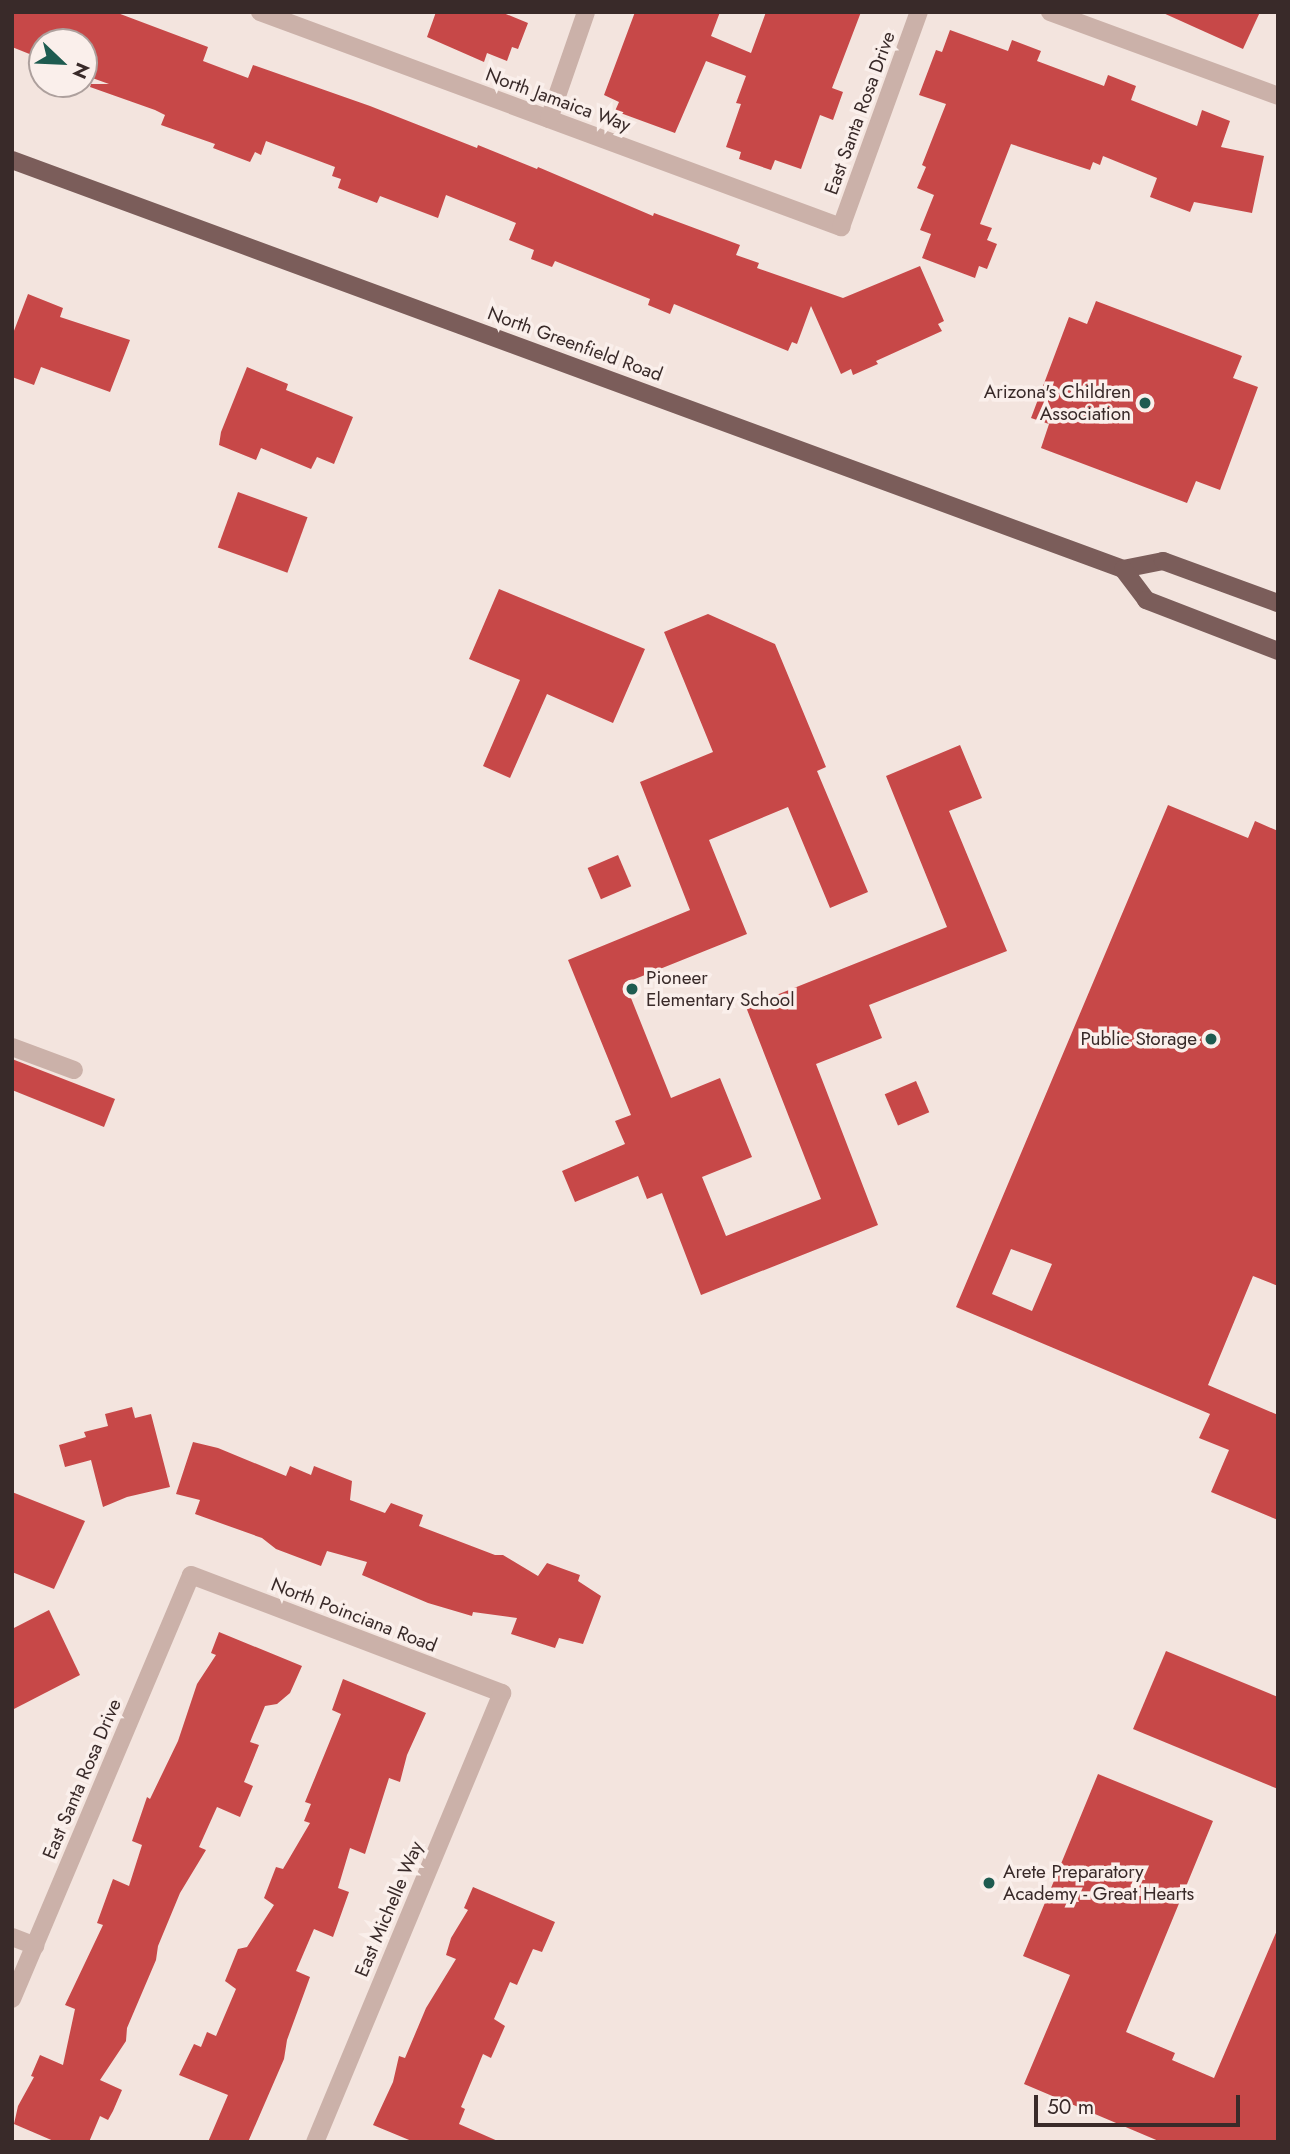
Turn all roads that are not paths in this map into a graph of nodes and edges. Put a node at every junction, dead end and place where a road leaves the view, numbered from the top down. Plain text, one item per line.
1 (260, 12) edge
2 (586, 12) edge
3 (919, 12) edge
4 (1051, 12) edge
5 (1278, 96) edge
6 (548, 119) junction
7 (12, 160) edge
8 (841, 227) joint
9 (1122, 569) junction
10 (1278, 603) edge
11 (1278, 651) edge
12 (12, 1047) edge
13 (75, 1070) dead end
14 (191, 1576) joint
15 (502, 1693) joint
16 (12, 1937) edge
17 (35, 1946) junction
18 (12, 1999) edge
19 (315, 2142) edge

1 - 6 street, North Jamaica Way
2 - 6 street
3 - 8 street, East Santa Rosa Drive
4 - 5 street
6 - 8 street, North Jamaica Way
7 - 9 main road, North Greenfield Road
9 - 10 main road
9 - 11 main road
12 - 13 street
14 - 15 street, North Poinciana Road
14 - 17 street, East Santa Rosa Drive
15 - 19 street, East Michelle Way
16 - 17 street
17 - 18 street, East Santa Rosa Drive

